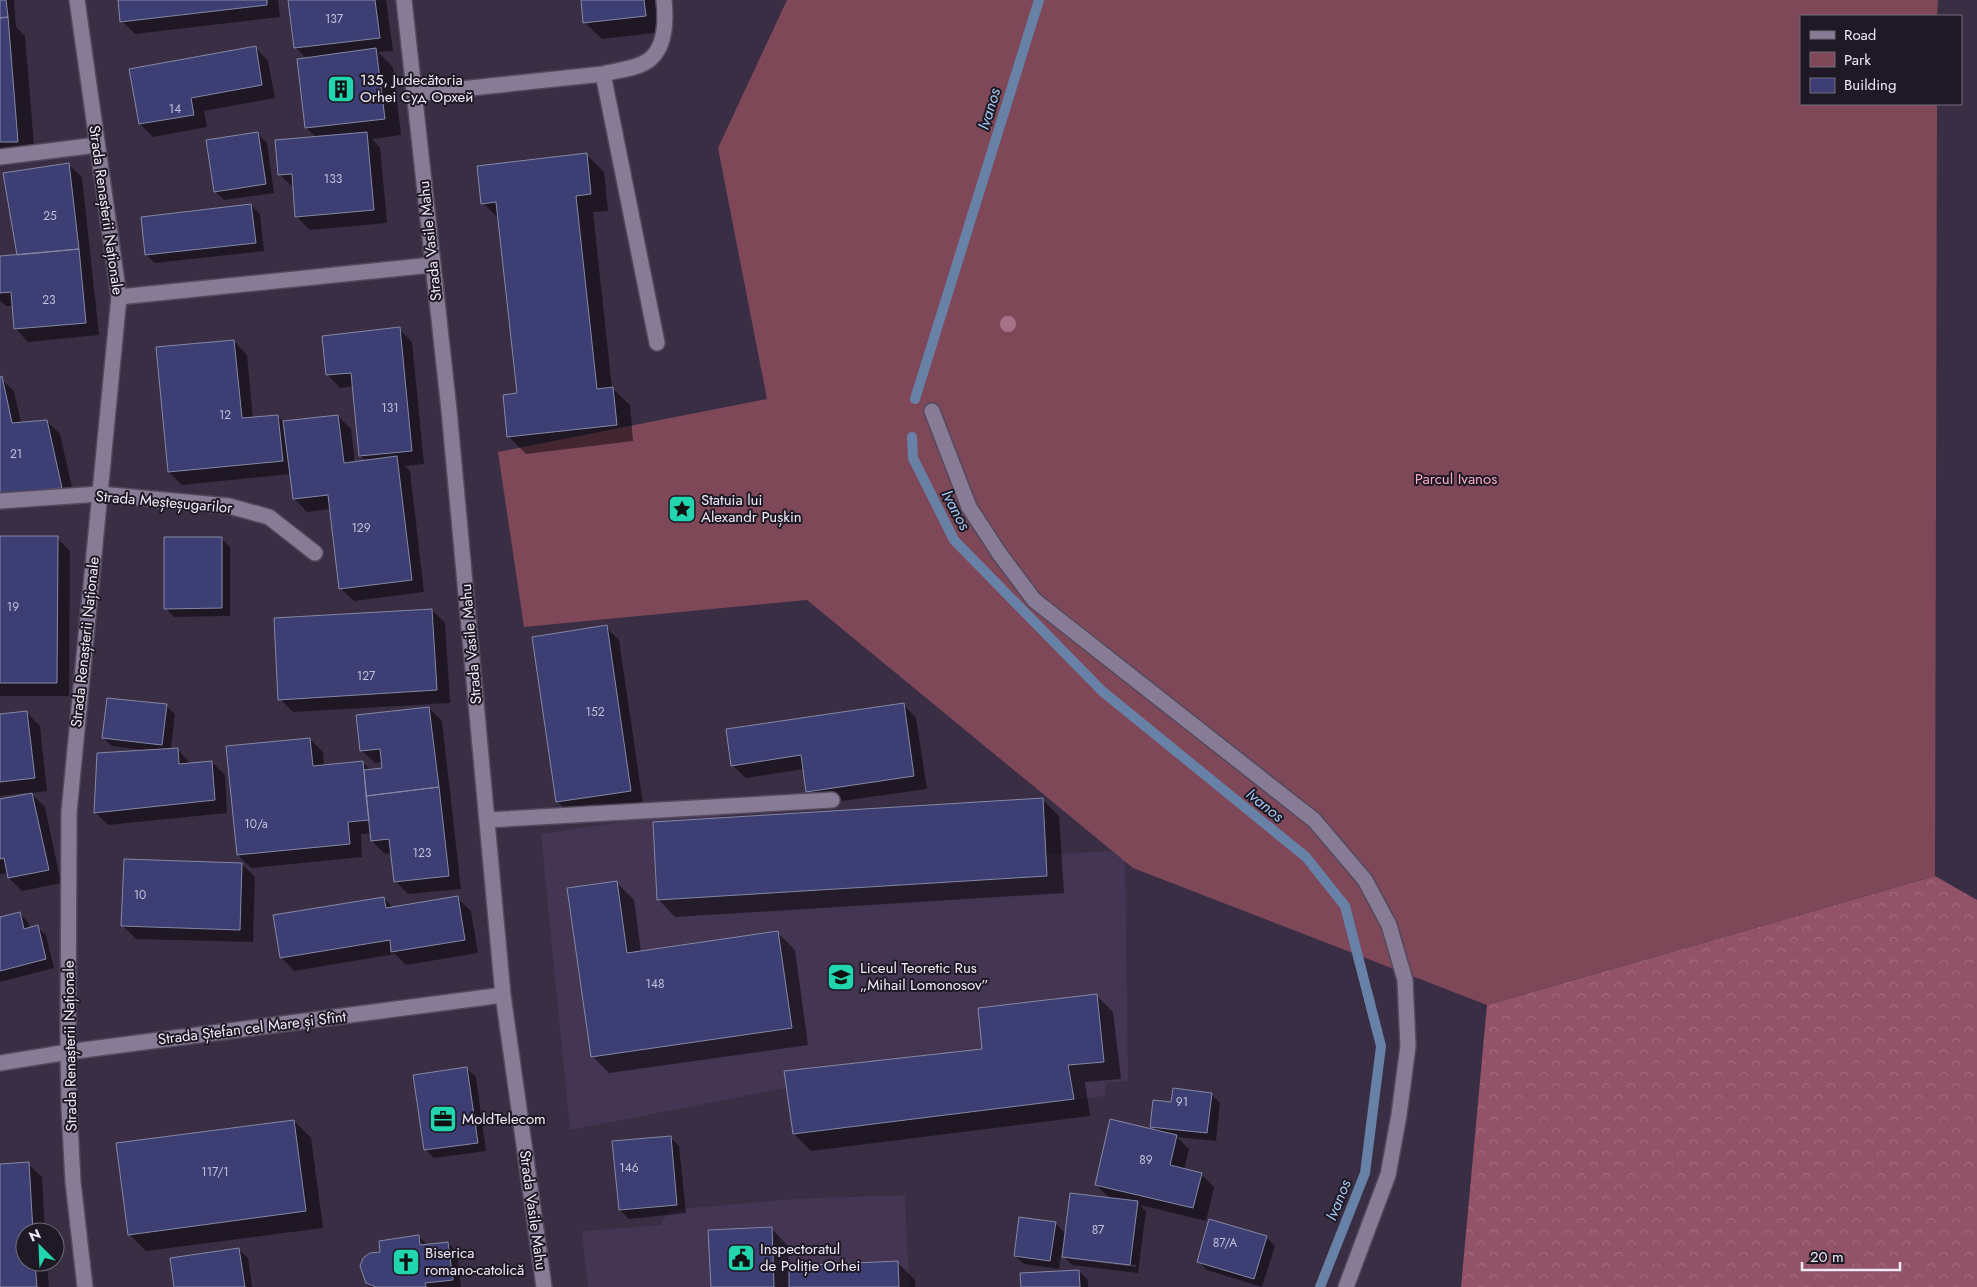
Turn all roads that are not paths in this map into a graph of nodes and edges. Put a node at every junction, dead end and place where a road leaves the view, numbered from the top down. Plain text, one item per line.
1 (77, 0) edge
2 (404, 0) edge
3 (664, 0) edge
4 (603, 74) junction
5 (414, 94) junction
6 (97, 145) junction
7 (0, 157) edge
8 (432, 265) junction
9 (119, 297) junction
10 (657, 343) dead end
11 (932, 411) dead end
12 (100, 494) junction
13 (0, 501) edge
14 (315, 553) dead end
15 (832, 800) dead end
16 (487, 820) junction
17 (503, 995) junction
18 (68, 1052) junction
19 (0, 1063) edge
20 (85, 1287) edge
21 (544, 1287) edge
22 (1346, 1287) edge

1 - 6 street, Strada Renașterii Naționale
2 - 5 street, Strada Vasile Mahu
3 - 4 street
4 - 5 street
4 - 10 street
5 - 8 street, Strada Vasile Mahu
6 - 7 street
6 - 9 street, Strada Renașterii Naționale
8 - 9 street
8 - 16 street, Strada Vasile Mahu
9 - 12 street, Strada Renașterii Naționale
11 - 22 street
12 - 13 street, Strada Meșteșugarilor
12 - 14 street, Strada Meșteșugarilor
12 - 18 street, Strada Renașterii Naționale
15 - 16 street
16 - 17 street, Strada Vasile Mahu
17 - 18 street, Strada Ștefan cel Mare și Sfînt
17 - 21 street, Strada Vasile Mahu
18 - 19 street, Strada Ștefan cel Mare și Sfînt
18 - 20 street, Strada Renașterii Naționale

